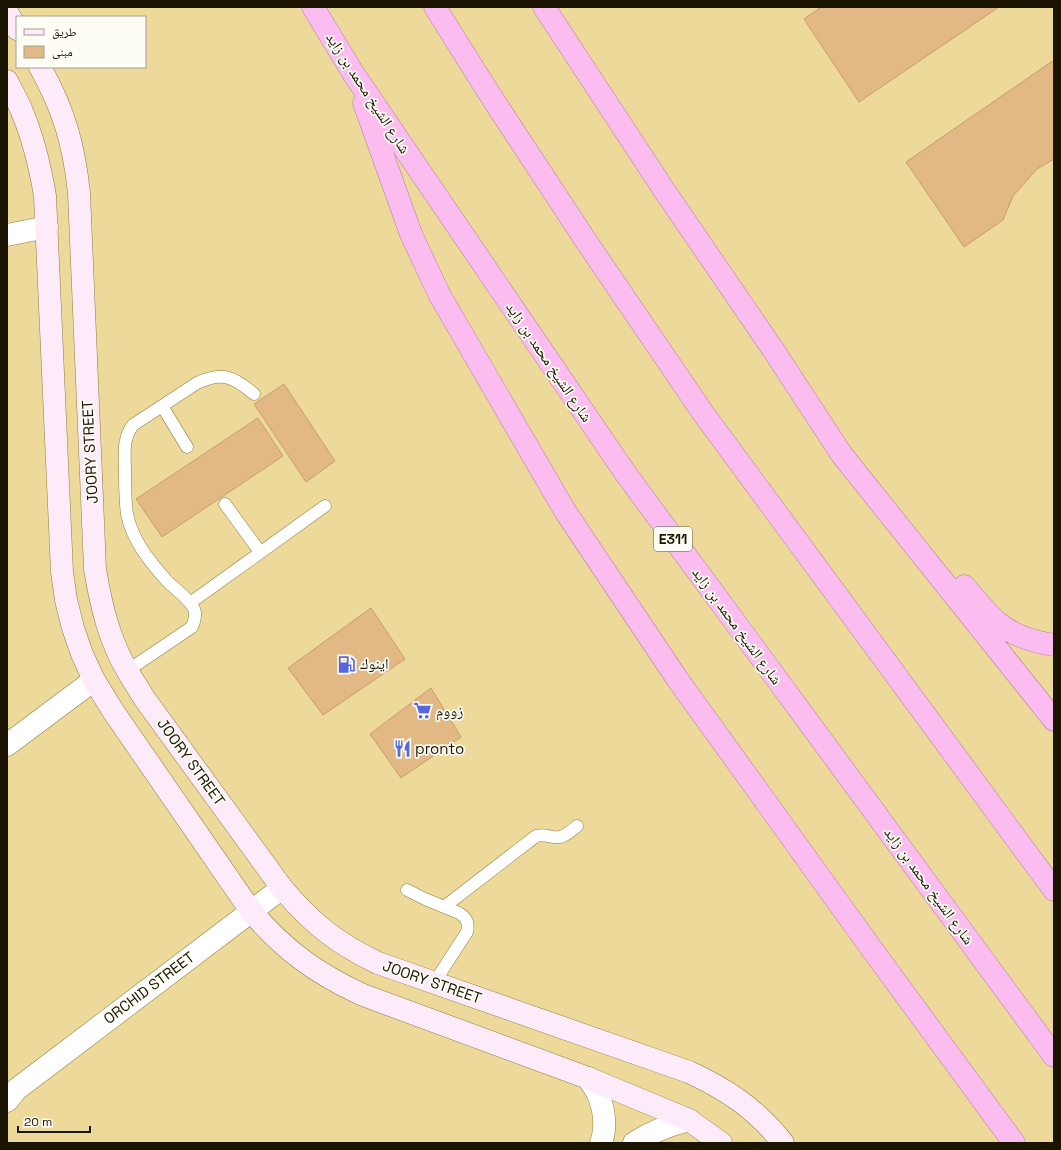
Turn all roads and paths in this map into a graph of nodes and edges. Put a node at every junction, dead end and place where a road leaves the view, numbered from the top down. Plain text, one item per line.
1 (313, 7) edge
2 (435, 7) edge
3 (544, 7) edge
4 (7, 12) edge
5 (16, 27) edge
6 (41, 68) edge
7 (353, 73) junction
8 (7, 81) edge
9 (47, 227) junction
10 (7, 235) edge
11 (254, 394) dead end
12 (162, 406) junction
13 (187, 447) dead end
14 (842, 455) junction
15 (225, 504) dead end
16 (325, 506) dead end
17 (260, 552) junction
18 (190, 603) junction
19 (1054, 646) edge
20 (127, 671) junction
21 (94, 680) junction
22 (1054, 720) edge
23 (7, 745) edge
24 (577, 826) dead end
25 (282, 888) junction
26 (407, 890) dead end
27 (1054, 890) edge
28 (444, 907) junction
29 (251, 912) junction
30 (434, 983) junction
31 (1054, 1056) edge
32 (588, 1078) junction
33 (10, 1094) edge
34 (689, 1120) junction
35 (601, 1143) edge
36 (634, 1143) edge
37 (721, 1143) edge
38 (783, 1143) edge
39 (1014, 1143) edge

1 - 7 highway, شارع الشيخ محمد بن زايد / E311
2 - 27 highway
3 - 14 highway
4 - 5 street
6 - 20 street, JOORY STREET
7 - 31 highway, شارع الشيخ محمد بن زايد / E311
7 - 39 highway
8 - 9 street
9 - 10 street
9 - 21 street
11 - 12 lane
12 - 13 lane
12 - 18 lane
14 - 19 highway
14 - 22 highway
15 - 17 lane
16 - 17 lane
17 - 18 lane
18 - 20 lane
20 - 25 street, JOORY STREET
21 - 23 street
21 - 29 street
24 - 28 lane
25 - 29 street, ORCHID STREET
25 - 30 street, JOORY STREET
26 - 28 lane
28 - 30 lane
29 - 32 street
29 - 33 street, ORCHID STREET
30 - 38 street, JOORY STREET
32 - 34 street
32 - 35 street
34 - 36 street
34 - 37 street

